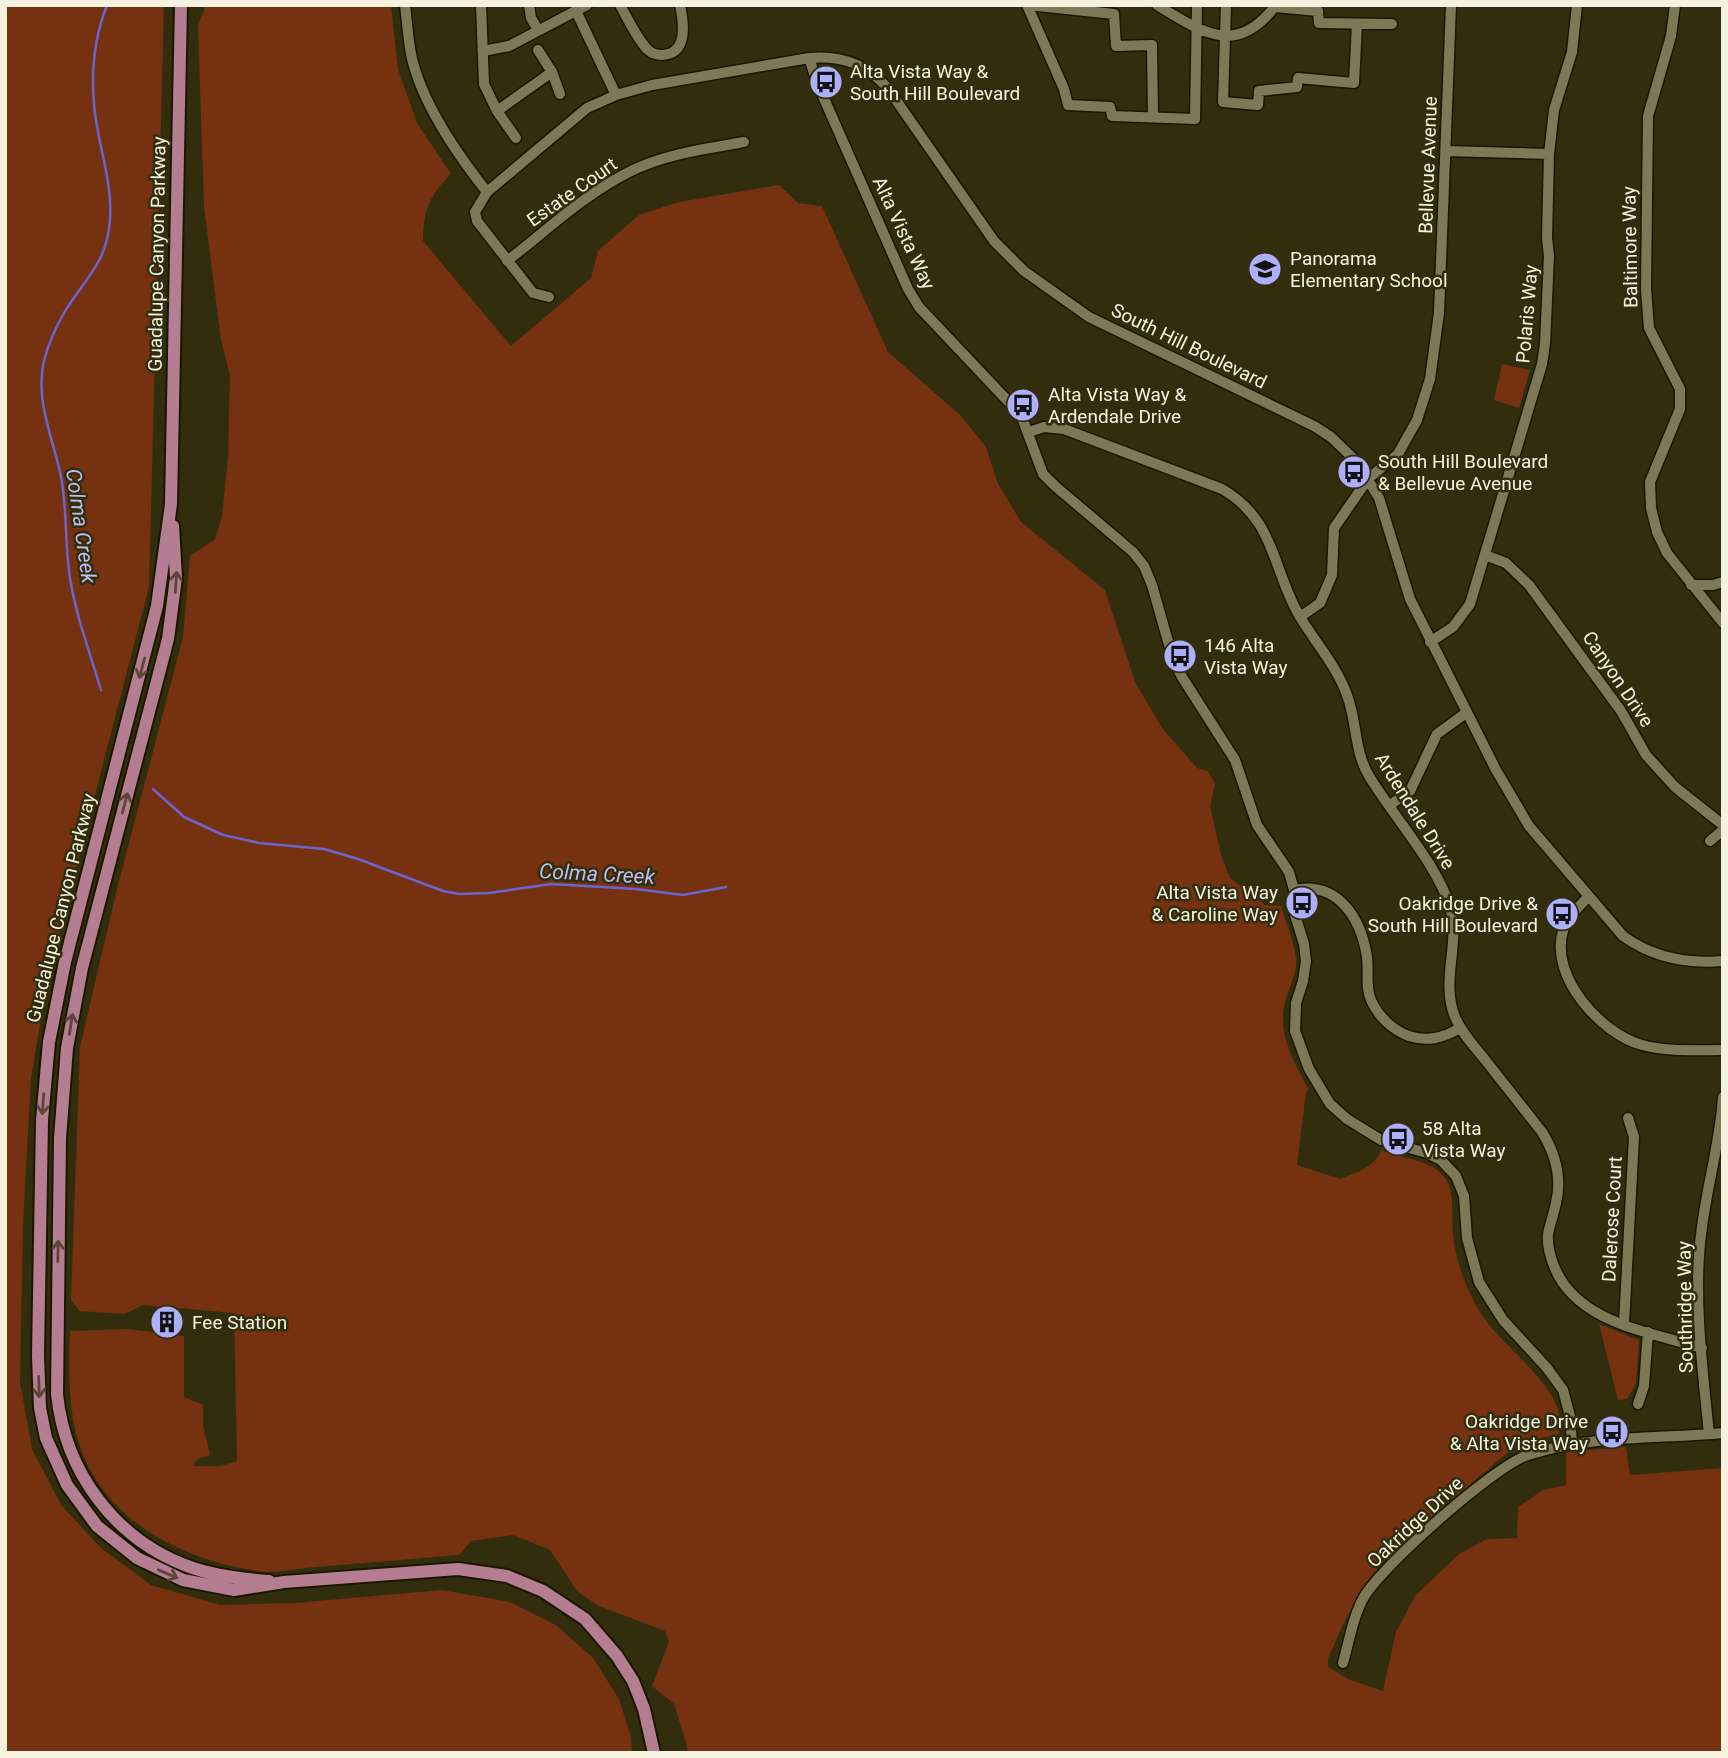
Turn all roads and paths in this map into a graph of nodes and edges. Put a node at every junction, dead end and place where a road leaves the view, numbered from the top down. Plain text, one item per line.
1 (181, 5) edge
2 (405, 5) edge
3 (481, 5) edge
4 (529, 5) edge
5 (587, 5) edge
6 (620, 5) edge
7 (680, 5) edge
8 (1027, 5) edge
9 (1157, 5) edge
10 (1197, 5) edge
11 (1226, 5) edge
12 (1451, 5) edge
13 (1577, 5) edge
14 (1675, 5) edge
15 (1276, 6) edge
16 (576, 10) junction
17 (1357, 24) junction
18 (1392, 24) dead end
19 (1195, 27) junction
20 (538, 30) junction
21 (1225, 37) junction
22 (538, 50) dead end
23 (483, 51) junction
24 (809, 58) junction
25 (552, 72) junction
26 (559, 94) dead end
27 (616, 95) junction
28 (497, 111) junction
29 (1153, 117) junction
30 (516, 138) dead end
31 (744, 142) dead end
32 (1446, 151) junction
33 (1549, 154) junction
34 (487, 192) junction
35 (507, 261) junction
36 (549, 297) dead end
37 (1029, 432) junction
38 (1368, 479) junction
39 (171, 504) junction
40 (1485, 555) junction
41 (1723, 582) edge
42 (1691, 585) junction
43 (1300, 617) junction
44 (1723, 623) edge
45 (1430, 642) junction
46 (1466, 713) junction
47 (1390, 805) junction
48 (1723, 827) edge
49 (1710, 841) dead end
50 (1294, 890) junction
51 (1588, 897) junction
52 (1723, 961) edge
53 (1460, 1028) junction
54 (1723, 1051) edge
55 (1723, 1097) edge
56 (1628, 1118) dead end
57 (1624, 1324) junction
58 (1648, 1332) junction
59 (1702, 1348) junction
60 (1638, 1404) dead end
61 (1723, 1433) edge
62 (1709, 1434) junction
63 (1573, 1444) junction
64 (284, 1582) junction
65 (1343, 1663) dead end
66 (654, 1753) edge

1 - 39 main road, Guadalupe Canyon Parkway
2 - 34 street
3 - 23 street
4 - 20 street
5 - 16 street
6 - 7 street
8 - 29 street
8 - 29 street
9 - 19 street
10 - 19 street
11 - 21 street
12 - 32 street, Bellevue Avenue
13 - 33 street, Polaris Way
14 - 42 street, Baltimore Way
15 - 17 street
15 - 21 street
16 - 20 street
16 - 27 street
17 - 18 street
17 - 21 street
19 - 21 street
19 - 29 street
20 - 23 street
22 - 25 street
23 - 28 street
24 - 27 street, South Hill Boulevard
24 - 37 street, Alta Vista Way
24 - 38 street, South Hill Boulevard
25 - 26 street
25 - 28 street
27 - 34 street, South Hill Boulevard
28 - 30 street
31 - 35 street, Estate Court
32 - 33 street
32 - 38 street, Bellevue Avenue
33 - 40 street, Polaris Way
34 - 35 street
35 - 36 street
37 - 43 street, Ardendale Drive
37 - 50 street, Alta Vista Way
38 - 43 street, Bellevue Avenue
38 - 45 street, South Hill Boulevard
64 -> 39 main road, Guadalupe Canyon Parkway
39 -> 64 main road, Guadalupe Canyon Parkway
40 - 45 street, Polaris Way
40 - 48 street, Canyon Drive
41 - 42 street
42 - 44 street, Baltimore Way
43 - 47 street, Ardendale Drive
45 - 46 street, South Hill Boulevard
46 - 47 street
46 - 51 street, South Hill Boulevard
47 - 53 street, Ardendale Drive
48 - 49 street
50 - 53 street
50 - 63 street, Alta Vista Way
51 - 52 street, South Hill Boulevard
51 - 54 street
53 - 57 street, Ardendale Drive
55 - 59 street, Southridge Way
56 - 57 street, Dalerose Court
57 - 58 street, Ardendale Drive
58 - 59 street, Ardendale Drive
58 - 60 street
59 - 62 street, Southridge Way
61 - 62 street, Oakridge Drive
62 - 63 street, Oakridge Drive
63 - 65 street, Oakridge Drive
64 - 66 main road, Guadalupe Canyon Parkway

